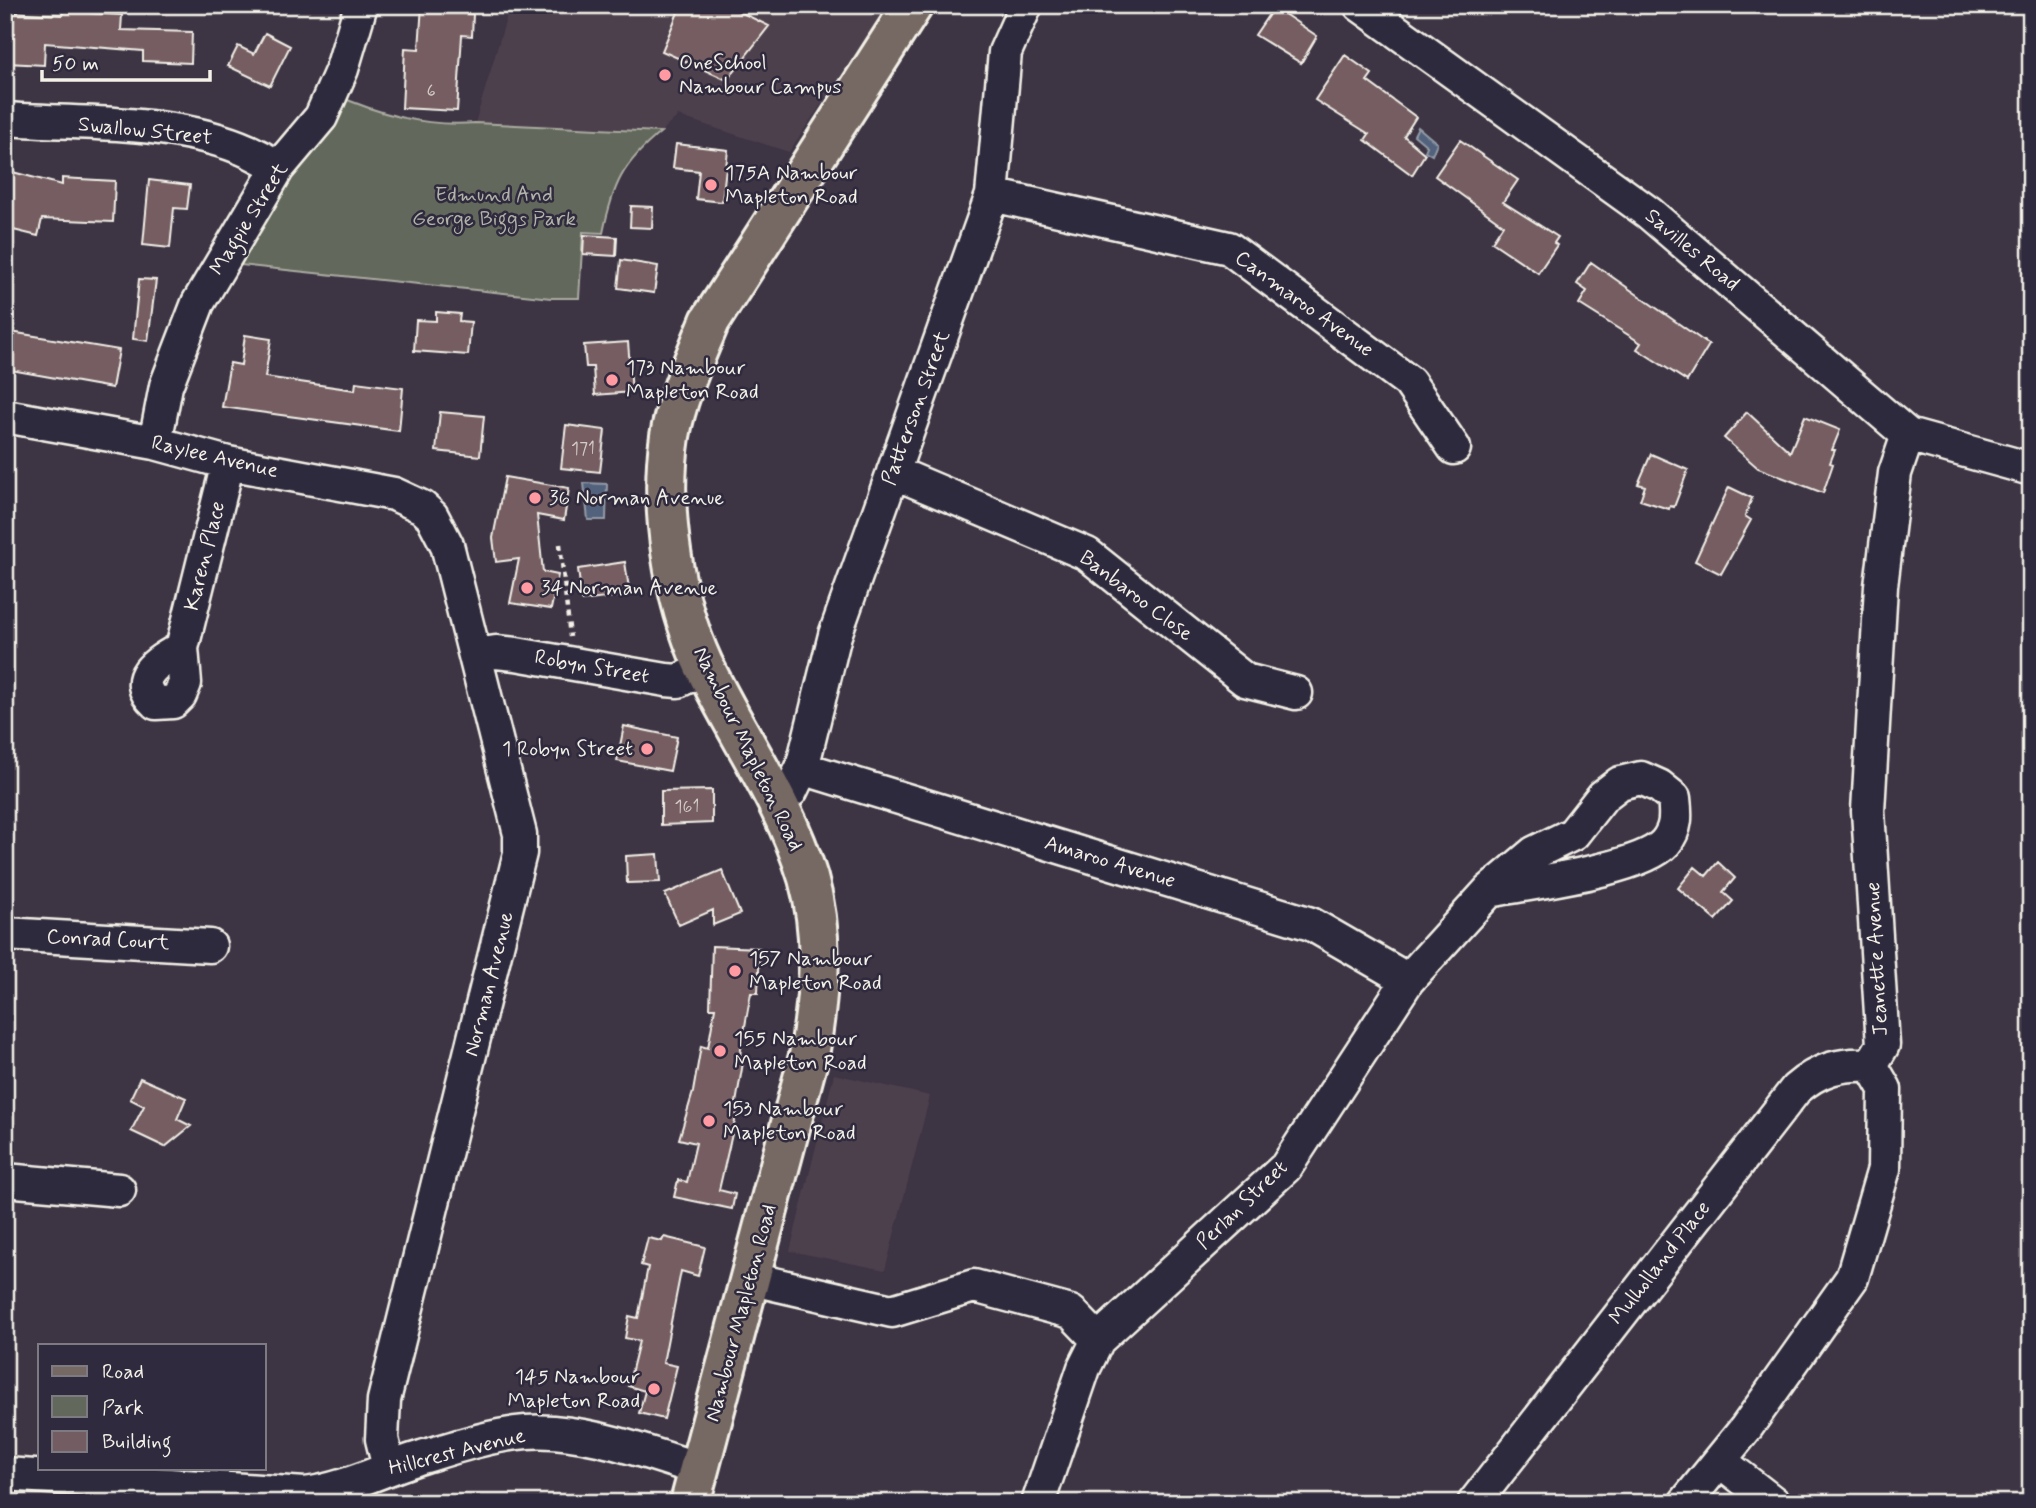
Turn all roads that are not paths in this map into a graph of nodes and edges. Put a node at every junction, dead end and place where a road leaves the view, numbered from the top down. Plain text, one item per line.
1 (361, 5) edge
2 (913, 5) edge
3 (1026, 5) edge
4 (1360, 5) edge
5 (5, 119) edge
6 (278, 169) junction
7 (992, 195) junction
8 (5, 416) edge
9 (1908, 435) junction
10 (155, 443) junction
11 (1454, 448) dead end
12 (228, 463) junction
13 (2031, 469) edge
14 (893, 472) junction
15 (422, 507) joint
16 (182, 648) dead end
17 (477, 655) junction
18 (705, 668) junction
19 (1296, 693) dead end
20 (802, 768) junction
21 (776, 801) junction
22 (1489, 891) junction
23 (5, 934) edge
24 (210, 946) dead end
25 (1408, 980) junction
26 (1871, 1065) junction
27 (5, 1180) edge
28 (119, 1190) dead end
29 (752, 1279) junction
30 (1098, 1340) junction
31 (1720, 1461) junction
32 (389, 1468) junction
33 (5, 1474) edge
34 (694, 1486) edge
35 (355, 1491) edge
36 (1038, 1503) edge
37 (1474, 1503) edge
38 (1685, 1503) edge
39 (1774, 1503) edge

1 - 6 street, Magpie Street
2 - 18 main road, Nambour Mapleton Road
3 - 7 street, Patterson Street
4 - 9 street, Savilles Road
5 - 6 street, Swallow Street
6 - 10 street, Magpie Street
7 - 11 street, Canmaroo Avenue
7 - 14 street, Patterson Street
8 - 10 street, Raylee Avenue
9 - 13 street, Savilles Road
9 - 26 street, Jeanette Avenue
10 - 12 street, Raylee Avenue
12 - 15 street, Raylee Avenue
12 - 16 street, Karen Place
14 - 19 street, Banbaroo Close
14 - 20 street, Patterson Street
15 - 17 street, Norman Avenue
17 - 18 street, Robyn Street
17 - 32 street, Norman Avenue
18 - 21 main road, Nambour Mapleton Road
20 - 21 street, Patterson Street
20 - 25 street, Amaroo Avenue
21 - 29 main road, Nambour Mapleton Road
22 - 22 street, Perlan Street
22 - 25 street, Perlan Street
23 - 24 street, Conrad Court
25 - 30 street, Perlan Street
26 - 31 street, Jeanette Avenue
26 - 37 street, Mulholland Place
27 - 28 street
29 - 30 street
29 - 34 main road, Nambour Mapleton Road
30 - 36 street
31 - 38 street, Jeanette Avenue
31 - 39 street
32 - 34 street, Hillcrest Avenue
32 - 35 street, Hillcrest Avenue
33 - 35 street, Hillcrest Avenue

